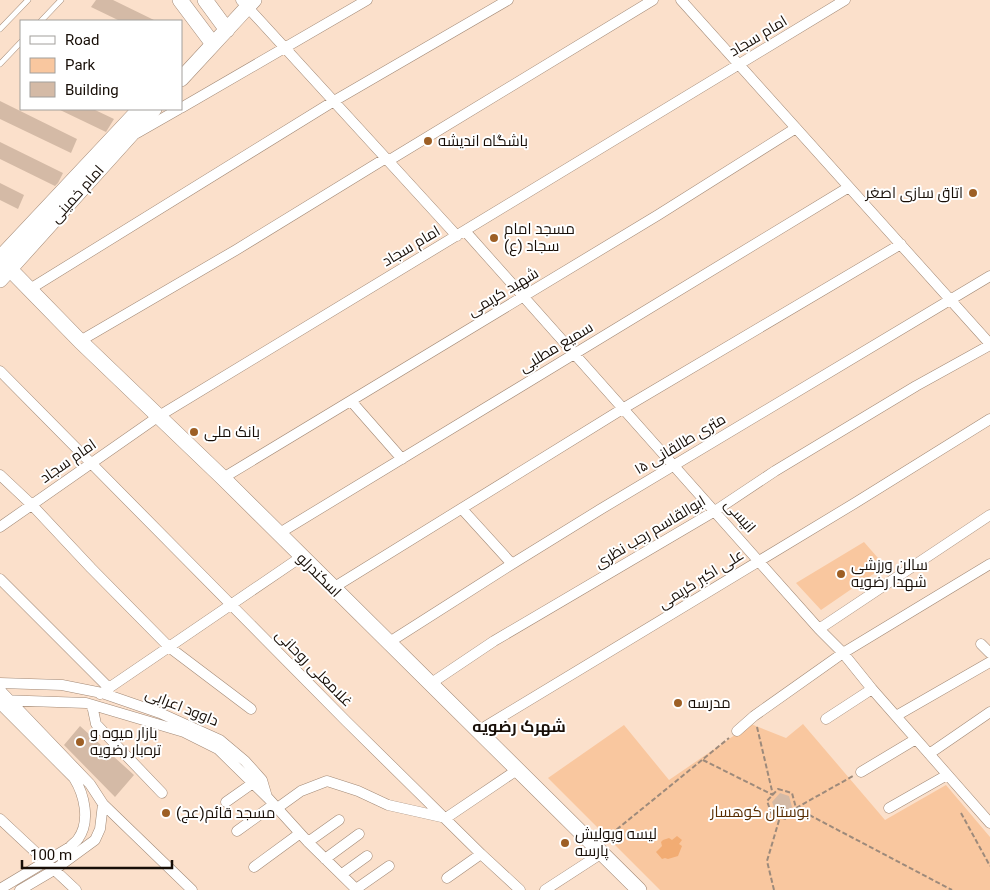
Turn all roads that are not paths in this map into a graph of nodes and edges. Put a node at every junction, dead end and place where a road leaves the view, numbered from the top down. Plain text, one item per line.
1 (28, 0) edge
2 (61, 0) edge
3 (180, 0) edge
4 (205, 0) edge
5 (367, 0) edge
6 (508, 0) edge
7 (653, 0) edge
8 (681, 0) edge
9 (845, 0) edge
10 (246, 2) edge
11 (42, 20) edge
12 (224, 26) junction
13 (0, 29) edge
14 (209, 40) junction
15 (20, 43) edge
16 (285, 48) junction
17 (182, 63) edge
18 (0, 64) edge
19 (739, 65) junction
20 (182, 78) edge
21 (334, 101) junction
22 (182, 107) edge
23 (139, 110) edge
24 (153, 110) edge
25 (176, 110) edge
26 (796, 128) junction
27 (127, 138) junction
28 (387, 160) junction
29 (849, 187) junction
30 (461, 233) junction
31 (901, 244) junction
32 (2, 267) edge
33 (990, 276) edge
34 (30, 289) junction
35 (524, 296) junction
36 (951, 300) junction
37 (80, 341) junction
38 (990, 345) edge
39 (575, 353) junction
40 (0, 371) edge
41 (351, 401) junction
42 (624, 408) junction
43 (158, 416) junction
44 (990, 419) edge
45 (402, 459) junction
46 (90, 464) junction
47 (674, 465) junction
48 (0, 475) edge
49 (223, 478) junction
50 (32, 505) junction
51 (462, 509) junction
52 (715, 511) junction
53 (990, 514) edge
54 (0, 527) edge
55 (278, 534) junction
56 (302, 557) junction
57 (759, 561) junction
58 (512, 564) junction
59 (990, 564) edge
60 (0, 579) edge
61 (333, 588) junction
62 (231, 605) junction
63 (819, 629) junction
64 (388, 643) junction
65 (981, 644) dead end
66 (169, 647) junction
67 (990, 653) edge
68 (843, 654) junction
69 (990, 662) edge
70 (0, 683) edge
71 (430, 684) junction
72 (872, 689) junction
73 (0, 690) edge
74 (106, 690) junction
75 (5, 700) edge
76 (0, 704) edge
77 (89, 704) junction
78 (251, 709) dead end
79 (990, 712) edge
80 (896, 716) junction
81 (826, 719) dead end
82 (478, 731) junction
83 (737, 731) road end
84 (916, 739) junction
85 (929, 754) junction
86 (517, 770) junction
87 (860, 772) road end
88 (947, 775) junction
89 (253, 783) junction
90 (162, 793) dead end
91 (226, 802) dead end
92 (103, 804) junction
93 (272, 804) junction
94 (889, 808) dead end
95 (446, 818) junction
96 (0, 820) edge
97 (339, 820) dead end
98 (990, 823) edge
99 (237, 831) dead end
100 (299, 834) junction
101 (359, 834) dead end
102 (308, 842) junction
103 (598, 850) junction
104 (481, 854) junction
105 (367, 856) dead end
106 (324, 859) junction
107 (45, 862) junction
108 (389, 866) dead end
109 (254, 867) dead end
110 (54, 870) junction
111 (342, 874) junction
112 (448, 878) dead end
113 (0, 889) edge
114 (357, 889) edge
115 (20, 890) edge
116 (76, 890) edge
117 (192, 890) edge
118 (520, 890) edge
119 (545, 890) edge
120 (639, 890) edge

1 - 13 lane
2 - 11 lane
3 - 14 main road
4 - 12 main road
5 - 16 street
6 - 21 street
7 - 28 street
8 - 19 street
9 - 19 street, امام سجاد
10 - 12 main road
10 - 16 street, انیسی
12 - 14 main road
14 - 17 main road
14 - 20 main road
15 - 18 lane
16 - 21 street, انیسی
16 - 22 street
19 - 26 street
19 - 30 street, امام سجاد
21 - 28 street, انیسی
21 - 34 street
23 - 32 main road, امام خمینی
24 - 27 main road, امام خمینی
25 - 27 street
26 - 29 street
26 - 35 street, شهید کریمی
27 - 32 main road, امام خمینی
28 - 30 street, انیسی
28 - 37 street
29 - 31 street
29 - 39 street, سمیع مطلبی
30 - 35 street, انیسی
30 - 43 street, امام سجاد
31 - 36 street
31 - 42 street
32 - 34 main road, اسکندرلو
33 - 36 street, ۱۵ متری طالقانی
34 - 37 main road, اسکندرلو
35 - 39 street, انیسی
35 - 41 street, شهید کریمی
36 - 38 street
36 - 47 street, ۱۵ متری طالقانی
37 - 43 main road, اسکندرلو
38 - 52 street, ابوالقاسم رجب نظری
39 - 42 street, انیسی
39 - 45 street, سمیع مطلبی
40 - 46 street, غلامعلی روحانی
41 - 45 street
41 - 49 street, شهید کریمی
42 - 47 street, انیسی
42 - 51 street
43 - 46 street, امام سجاد
43 - 49 main road, اسکندرلو
44 - 57 street, علی اکبر کریمی
45 - 55 street, سمیع مطلبی
46 - 50 street, امام سجاد
46 - 62 street, غلامعلی روحانی
47 - 52 street, انیسی
47 - 58 street, ۱۵ متری طالقانی
48 - 50 street
49 - 55 main road, اسکندرلو
50 - 54 street, امام سجاد
50 - 66 street
51 - 58 street
51 - 61 street
52 - 57 street, انیسی
52 - 71 street, ابوالقاسم رجب نظری
53 - 63 street
55 - 56 main road, اسکندرلو
56 - 61 main road, اسکندرلو
56 - 62 street
57 - 63 street, انیسی
57 - 82 street, علی اکبر کریمی
58 - 64 street, ۱۵ متری طالقانی
59 - 68 street
60 - 74 street
61 - 64 main road, اسکندرلو
62 - 66 street
62 - 95 street, غلامعلی روحانی
63 - 68 street, انیسی
64 - 71 main road, اسکندرلو
65 - 67 street
66 - 74 street
66 - 78 street
68 - 72 street, انیسی
68 - 83 street
69 - 80 street
70 - 74 street, داوود اعرابی
71 - 82 main road, اسکندرلو
72 - 80 street, انیسی
72 - 81 street
73 - 75 street
74 - 77 street
74 - 93 street, داوود اعرابی
75 - 77 street, داوود اعرابی
75 - 92 street
76 - 107 street
77 - 89 street, داوود اعرابی
77 - 90 street
79 - 85 street
80 - 84 street, انیسی
82 - 86 main road, اسکندرلو
84 - 85 street, انیسی
84 - 87 street
85 - 88 street, انیسی
86 - 95 street
86 - 103 main road, اسکندرلو
88 - 94 street
88 - 98 street, انیسی
89 - 91 street
89 - 93 street, داوود اعرابی
92 - 110 street
92 - 117 street
93 - 95 street
93 - 99 street
93 - 100 street
95 - 104 street, غلامعلی روحانی
96 - 107 street
97 - 102 street
100 - 102 street
100 - 109 street
101 - 106 street
102 - 106 street
103 - 119 street
103 - 120 main road, اسکندرلو
104 - 112 street
104 - 118 street, غلامعلی روحانی
105 - 111 street
106 - 111 street
107 - 110 street
107 - 113 street
108 - 114 street
110 - 115 street
110 - 116 street
111 - 114 street

